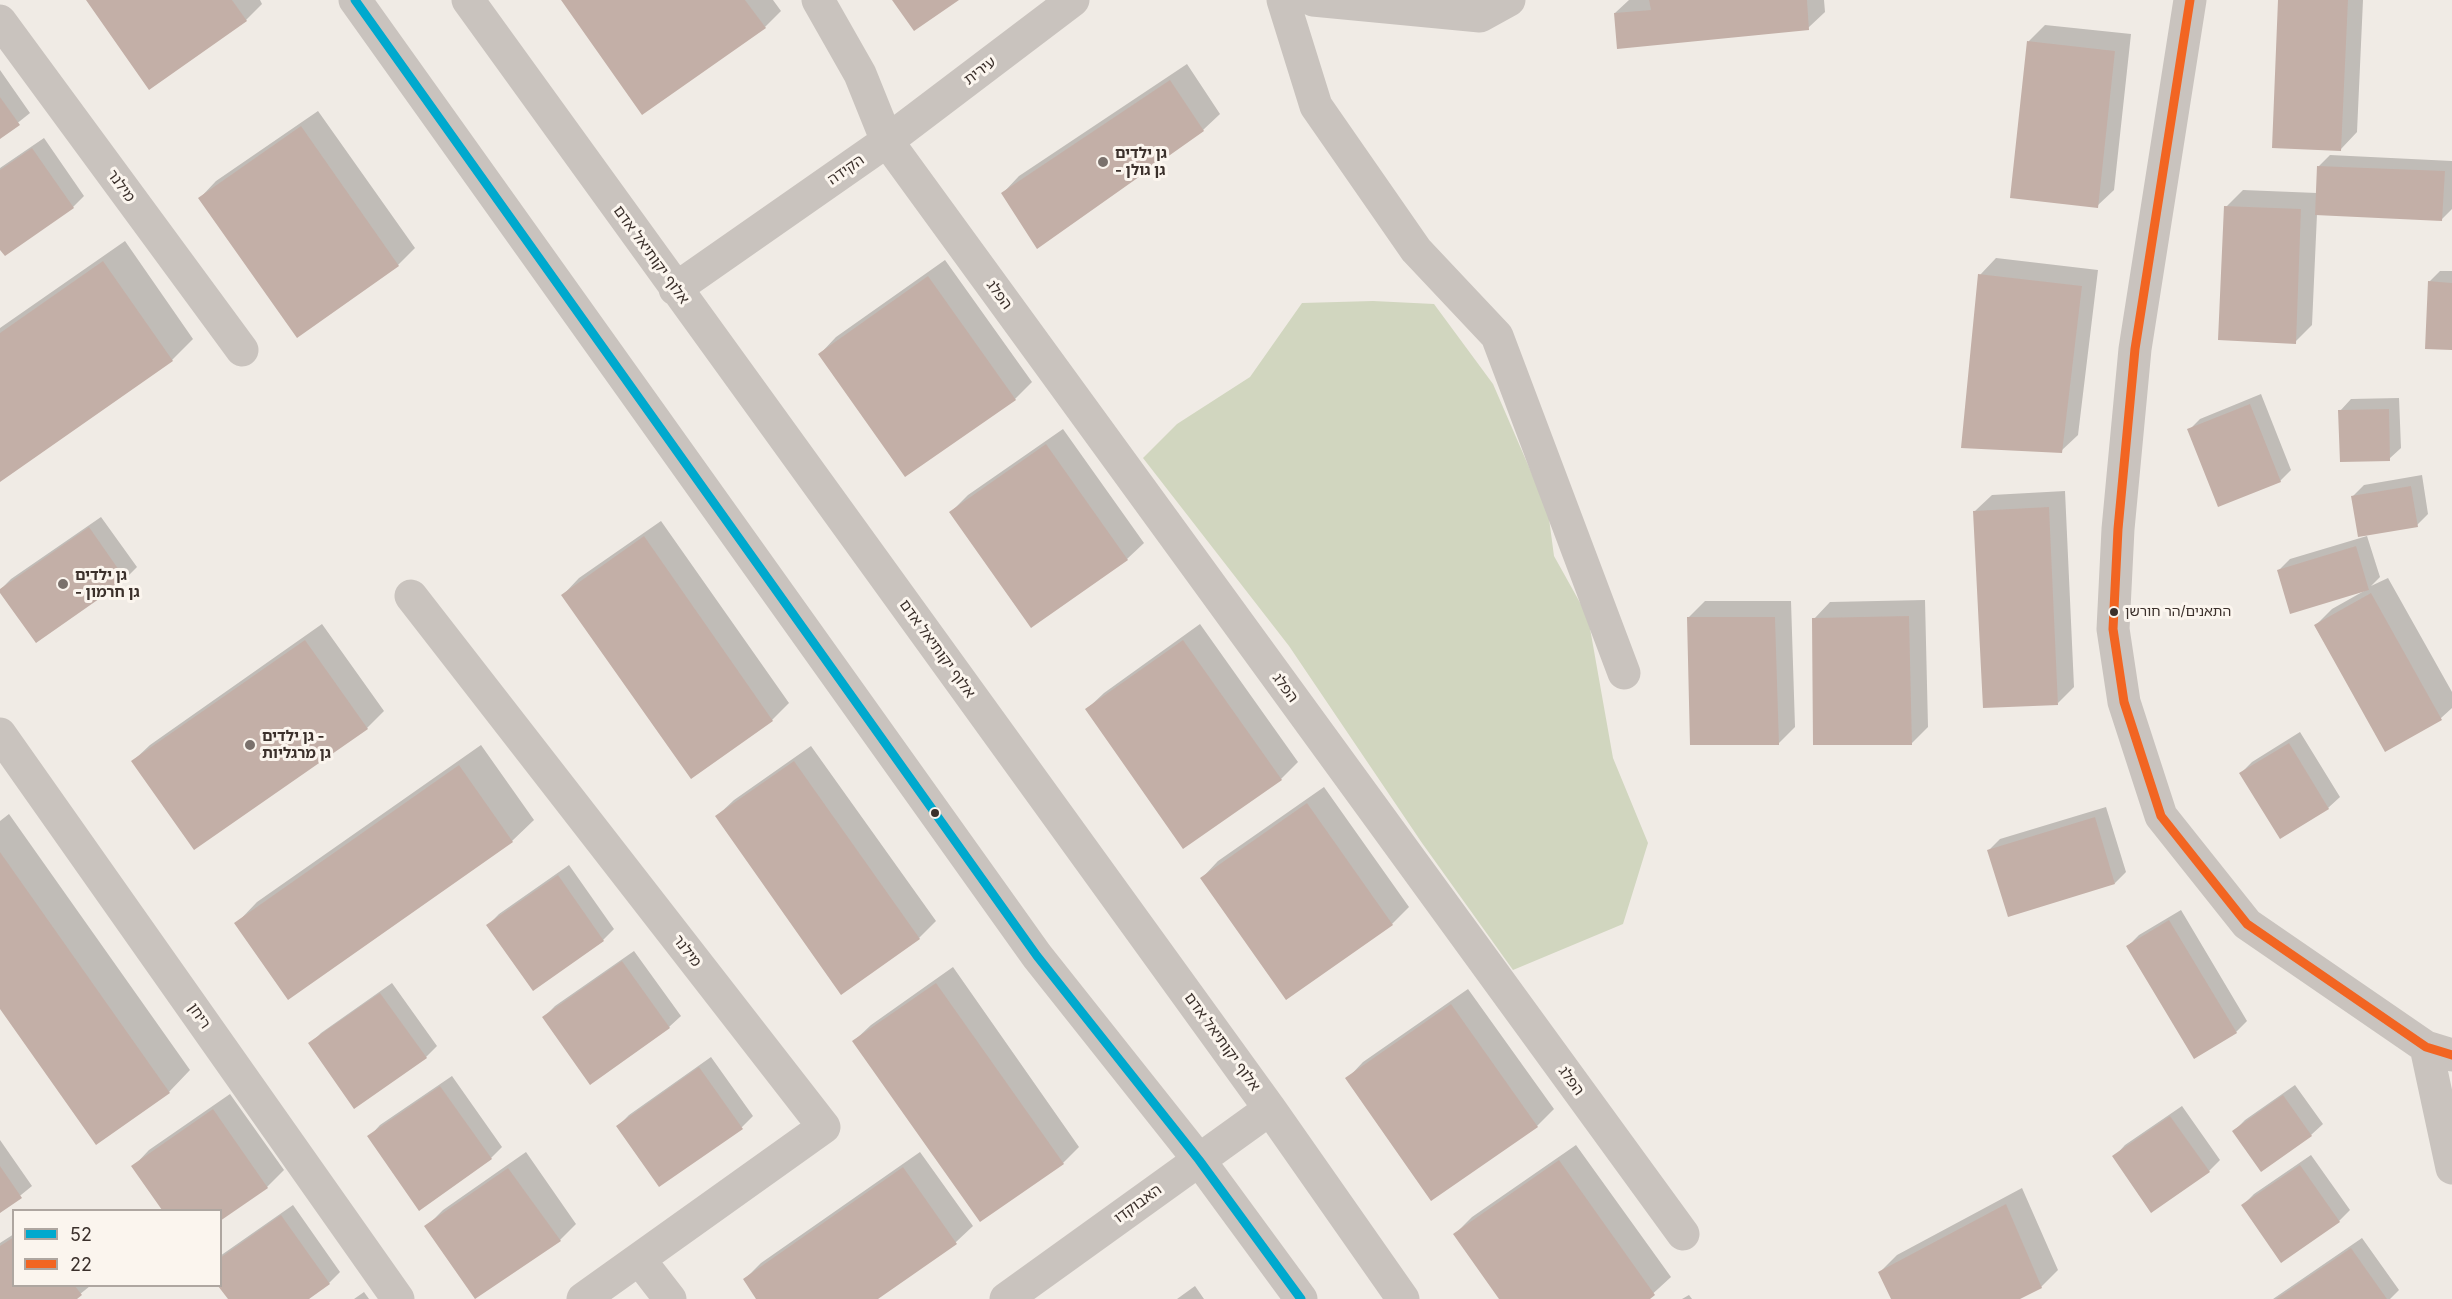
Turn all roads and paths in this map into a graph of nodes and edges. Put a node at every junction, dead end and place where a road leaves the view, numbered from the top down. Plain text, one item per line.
1 (355, 0) edge
2 (468, 0) edge
3 (818, 0) edge
4 (1073, 0) edge
5 (1282, 0) edge
6 (1313, 0) edge
7 (1509, 0) edge
8 (2190, 0) edge
9 (0, 21) edge
10 (887, 141) junction
11 (675, 289) junction
12 (242, 350) dead end
13 (411, 596) dead end
14 (1624, 673) dead end
15 (0, 734) edge
16 (2439, 1051) edge
17 (1270, 1108) junction
18 (1198, 1160) junction
19 (2452, 1168) edge
20 (1683, 1234) dead end
21 (639, 1259) junction
22 (398, 1299) edge
23 (583, 1299) edge
24 (670, 1299) edge
25 (1006, 1299) edge
26 (1301, 1299) edge
27 (1403, 1299) edge

1 - 18 street
2 - 11 street, אלוף יקותיאל אדם
3 - 10 street
4 - 10 street, עירית
5 - 14 street
6 - 7 street
8 - 16 street
9 - 12 street, מילנר
10 - 11 street, הקידה
10 - 20 street, הפלג
11 - 17 street, אלוף יקותיאל אדם
13 - 21 street, מילנר
15 - 22 street, ריחן
16 - 19 street
17 - 18 street, האבוקדו
17 - 27 street, אלוף יקותיאל אדם
18 - 25 street, האבוקדו
18 - 26 street
21 - 23 street, מילנר
21 - 24 street

